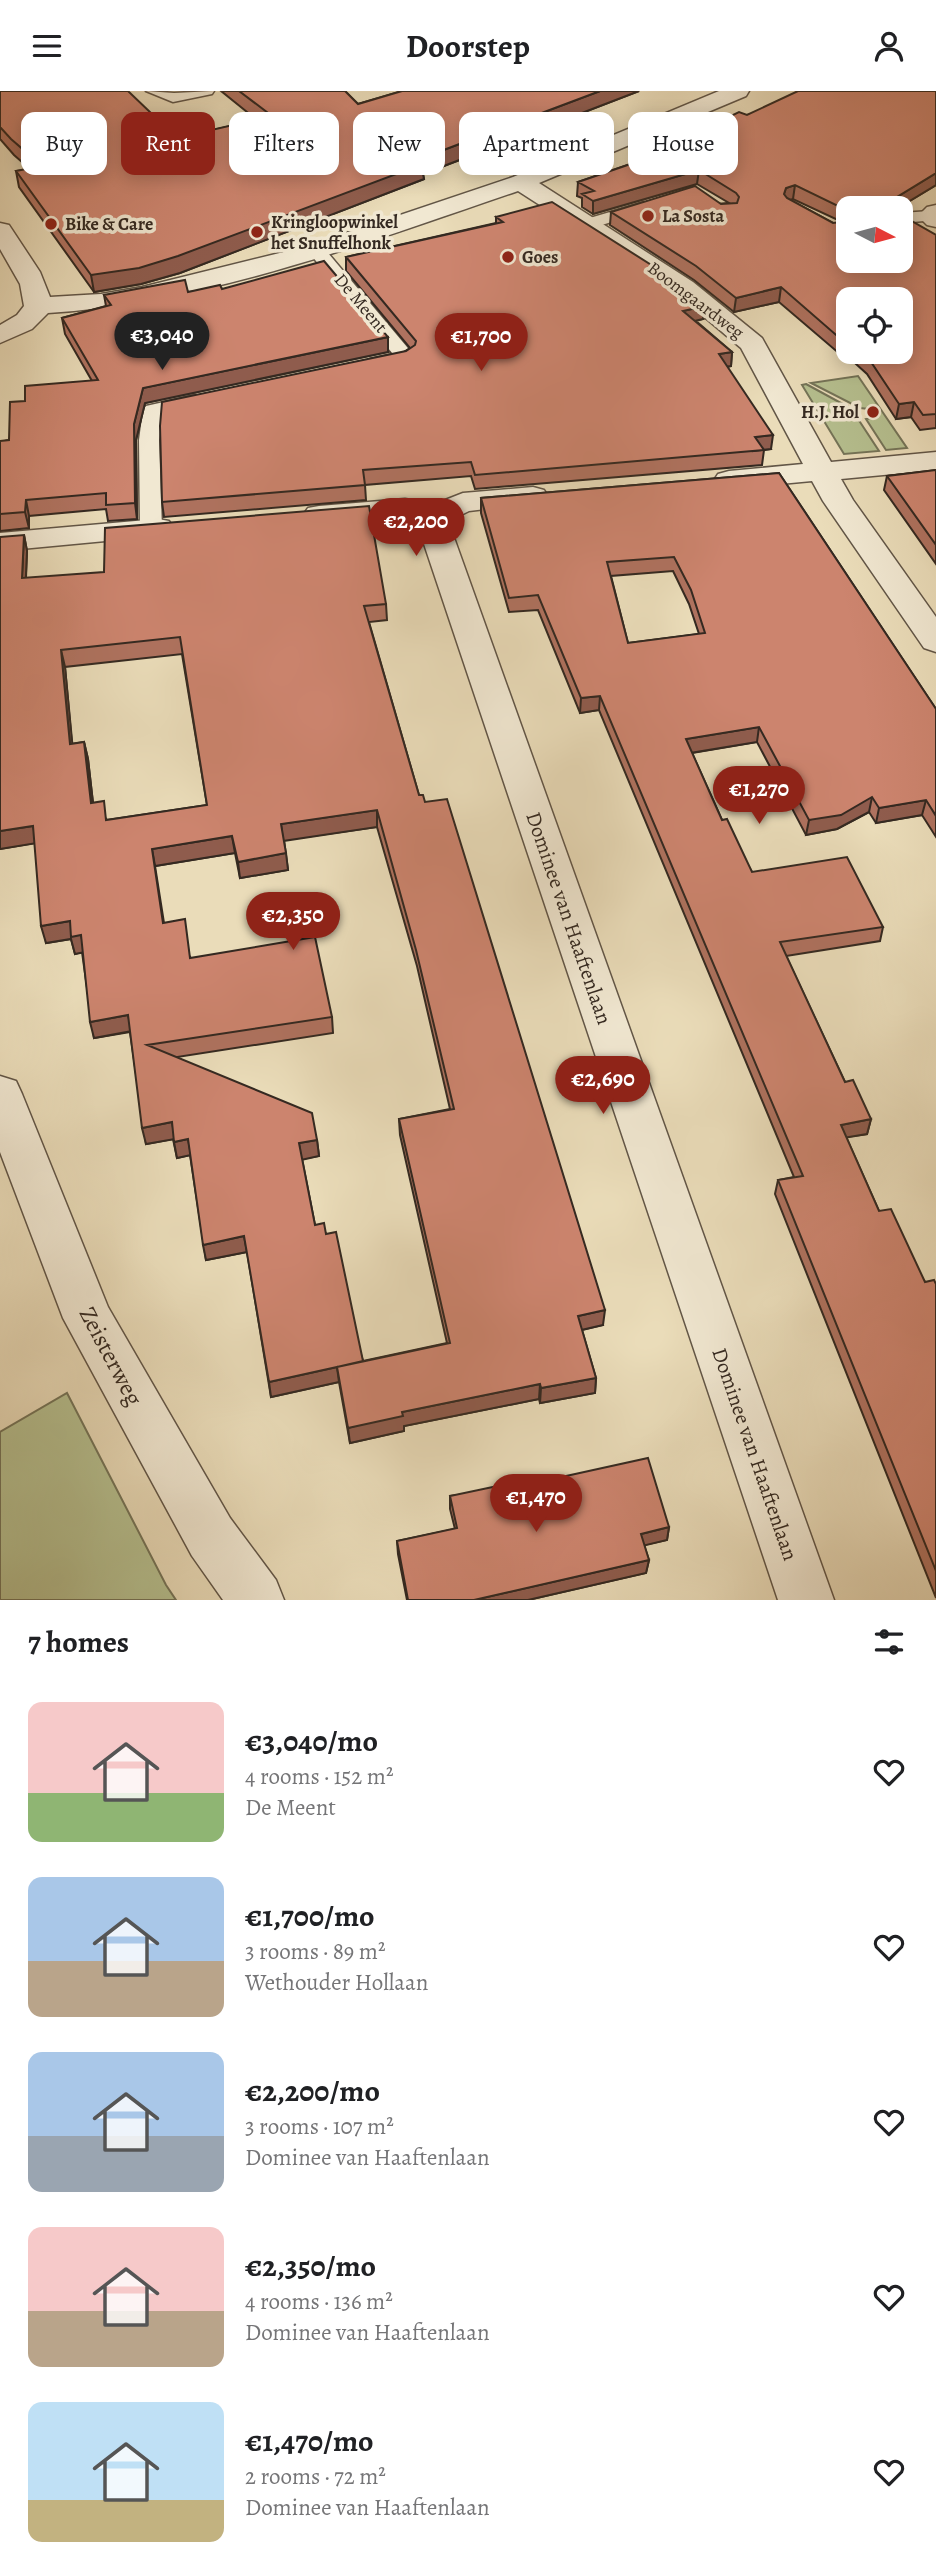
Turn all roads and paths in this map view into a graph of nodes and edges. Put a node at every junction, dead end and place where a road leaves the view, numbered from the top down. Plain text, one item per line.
1 (153, 91) edge
2 (207, 91) edge
3 (738, 91) edge
4 (521, 182) junction
5 (660, 202) edge
6 (934, 216) edge
7 (914, 217) edge
8 (589, 224) junction
9 (0, 230) edge
10 (317, 251) junction
11 (38, 306) junction
12 (0, 335) edge
13 (352, 368) edge
14 (219, 396) edge
15 (936, 461) edge
16 (821, 472) junction
17 (697, 482) edge
18 (559, 494) edge
19 (442, 515) junction
20 (296, 517) edge
21 (191, 526) edge
22 (151, 529) junction
23 (0, 542) edge
24 (936, 641) edge
25 (0, 1094) edge
26 (256, 1600) edge
27 (806, 1600) edge

1 - 2 lane
3 - 4 street, De Meent
4 - 8 street, Boomgaardweg
4 - 10 street, De Meent
5 - 8 lane
6 - 7 lane
8 - 16 street, Boomgaardweg
9 - 11 street
10 - 11 street, De Meent
10 - 13 lane, De Meent
11 - 12 street
14 - 22 lane
15 - 16 street
16 - 17 street
16 - 24 street, Boomgaardweg
18 - 19 street
19 - 20 street
19 - 27 street, Dominee van Haaftenlaan
21 - 22 street
22 - 23 street
25 - 26 street, Zeisterweg

